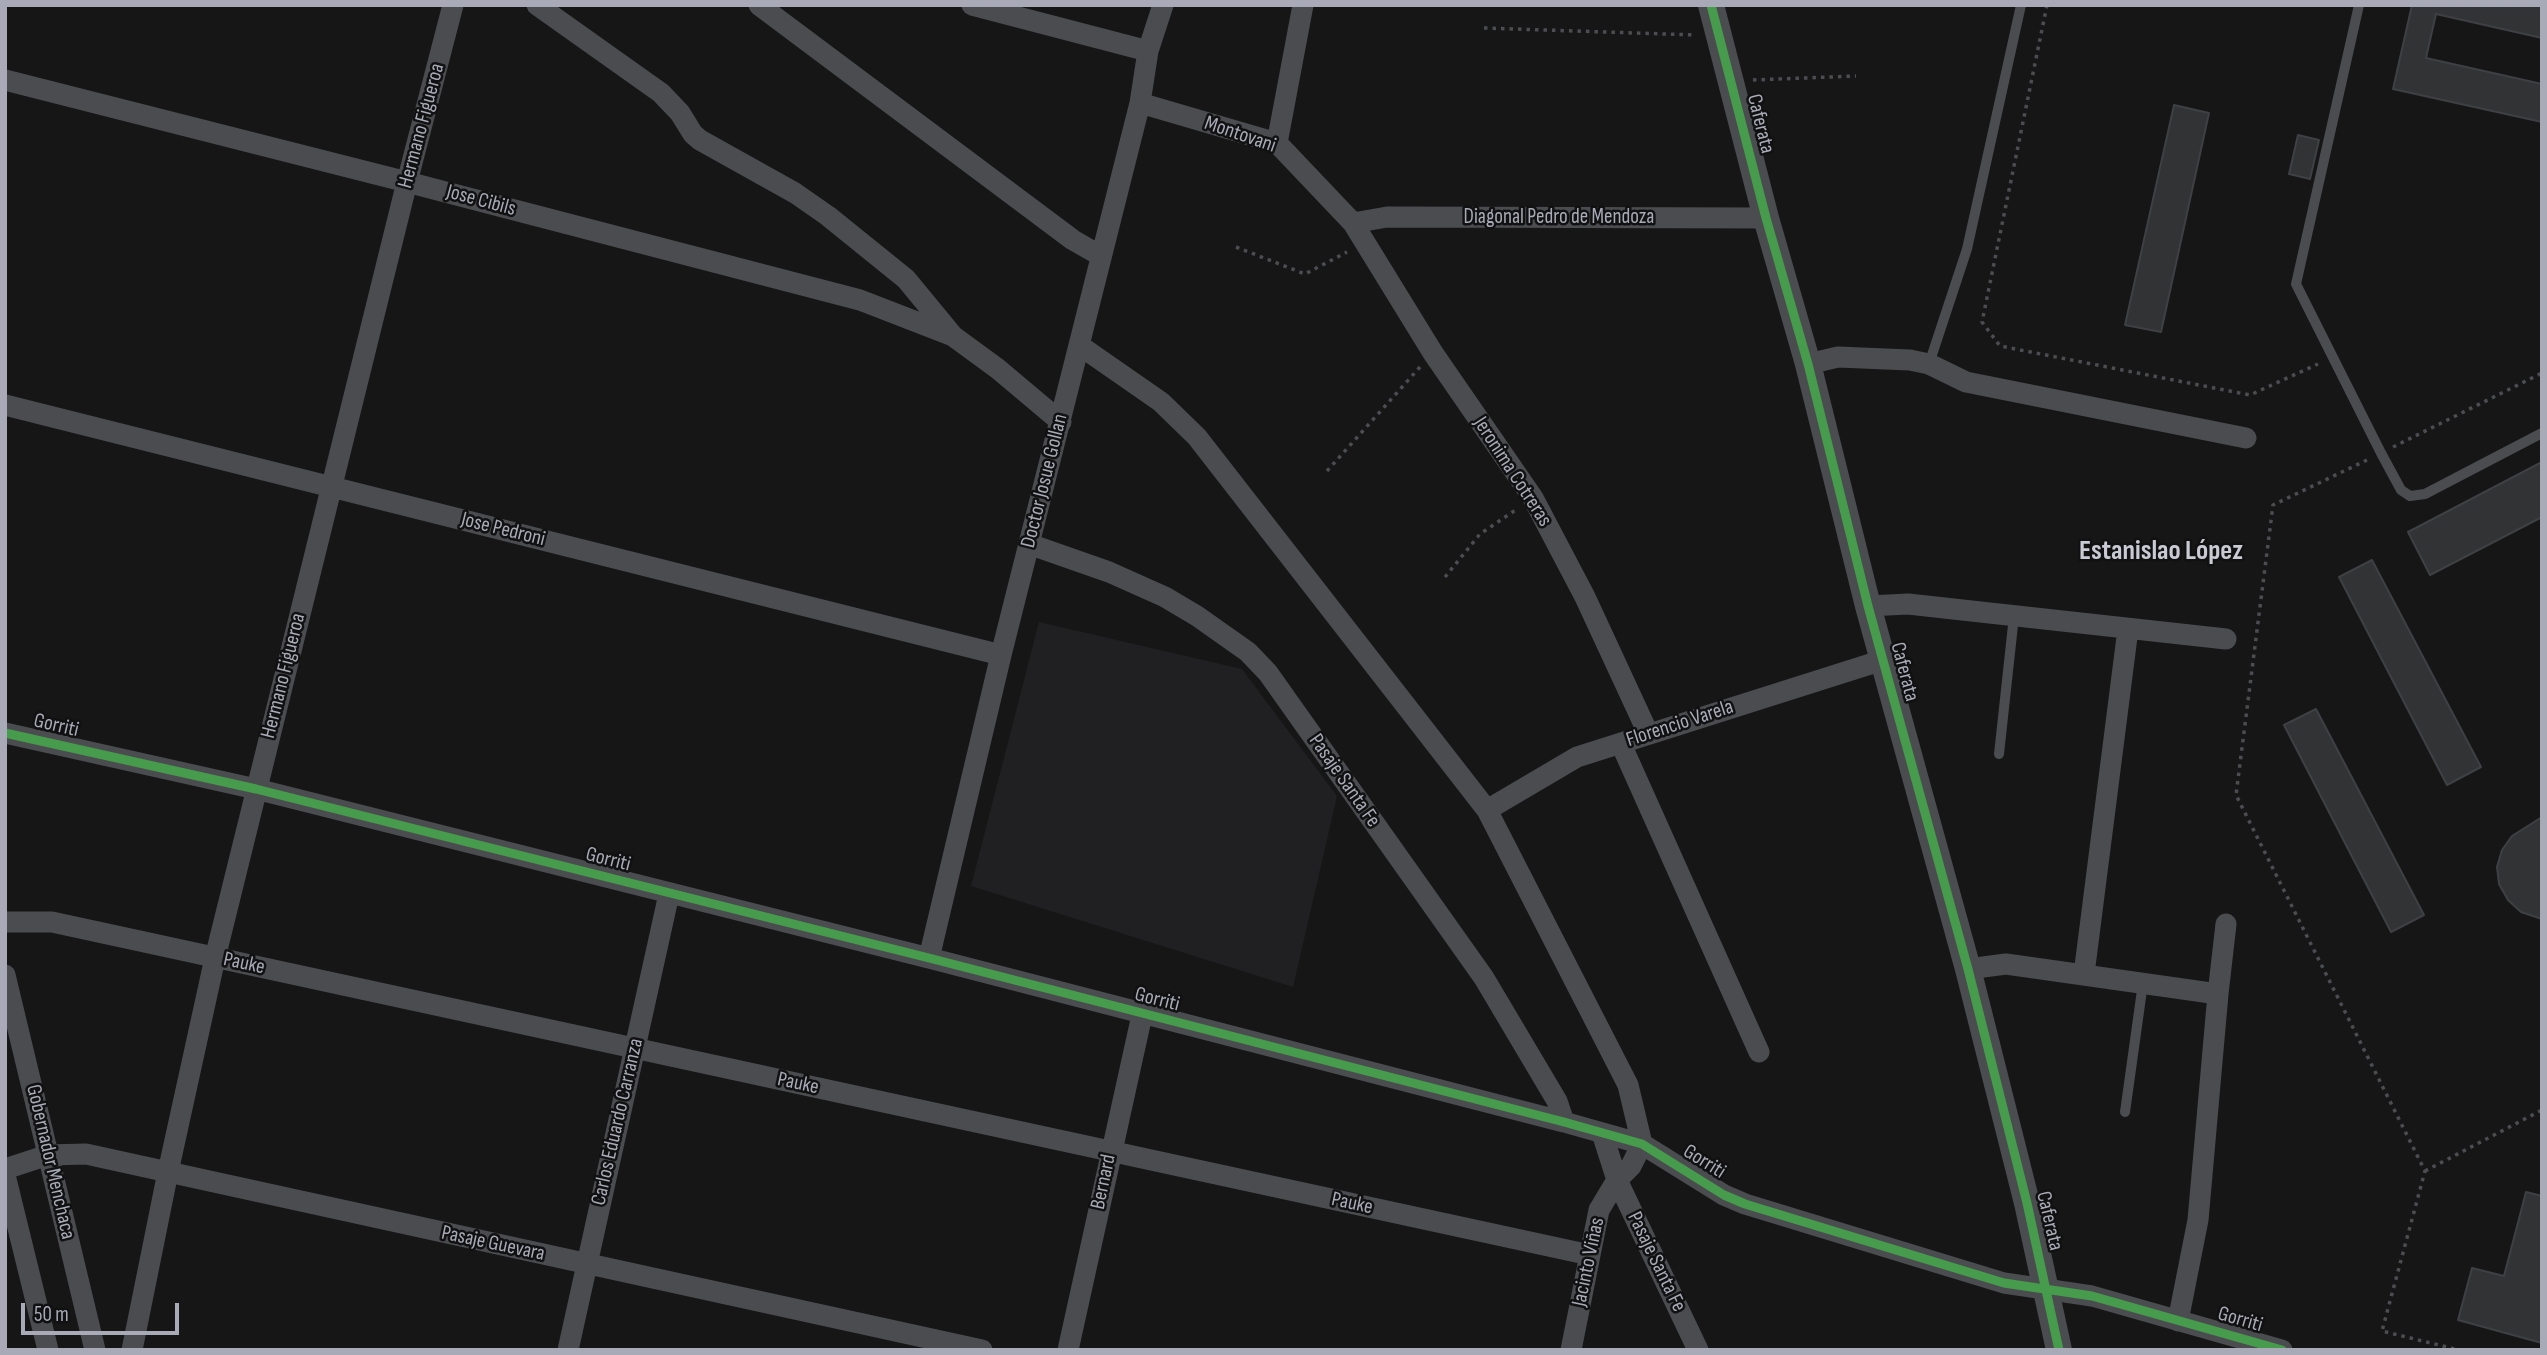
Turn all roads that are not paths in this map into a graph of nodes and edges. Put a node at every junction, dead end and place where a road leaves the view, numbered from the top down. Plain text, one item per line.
1 (453, 5) edge
2 (537, 5) edge
3 (759, 5) edge
4 (972, 5) edge
5 (1163, 5) edge
6 (1303, 5) edge
7 (1711, 5) edge
8 (2021, 5) edge
9 (2359, 5) edge
10 (1148, 51) junction
11 (5, 80) edge
12 (1140, 103) junction
13 (1276, 143) junction
14 (407, 182) junction
15 (1766, 218) junction
16 (1353, 223) junction
17 (1101, 256) junction
18 (953, 336) junction
19 (1079, 345) junction
20 (1808, 364) junction
21 (1928, 364) junction
22 (5, 405) edge
23 (1061, 422) junction
24 (2542, 433) edge
25 (2246, 438) dead end
26 (332, 487) junction
27 (1029, 544) junction
28 (1868, 606) junction
29 (2014, 616) junction
30 (2128, 629) junction
31 (2226, 639) dead end
32 (1001, 655) junction
33 (1883, 660) junction
34 (5, 733) edge
35 (1647, 733) junction
36 (1621, 744) junction
37 (1999, 754) dead end
38 (256, 789) junction
39 (1488, 810) junction
40 (669, 894) junction
41 (5, 922) edge
42 (2226, 923) dead end
43 (215, 958) junction
44 (929, 958) junction
45 (1968, 969) junction
46 (2084, 974) junction
47 (5, 975) edge
48 (2143, 983) junction
49 (2218, 994) junction
50 (1142, 1014) junction
51 (634, 1049) junction
52 (1759, 1052) dead end
53 (2125, 1112) dead end
54 (1564, 1122) junction
55 (1602, 1133) junction
56 (1642, 1144) junction
57 (1111, 1152) junction
58 (48, 1155) junction
59 (5, 1169) edge
60 (167, 1172) junction
61 (5, 1175) edge
62 (1617, 1180) junction
63 (1590, 1255) junction
64 (586, 1265) junction
65 (2046, 1290) junction
66 (2178, 1321) junction
67 (48, 1350) edge
68 (95, 1350) edge
69 (132, 1350) edge
70 (568, 1350) edge
71 (982, 1350) edge
72 (1068, 1350) edge
73 (1572, 1350) edge
74 (1698, 1350) edge
75 (2059, 1350) edge
76 (2283, 1350) edge

1 - 14 street, Hermano Figueroa
2 - 18 street
3 - 17 street
4 - 10 street
5 - 10 street, Doctor Josue Gollan
6 - 13 street
7 - 15 street, Caferata
8 - 21 lane
9 - 24 lane
10 - 12 street, Doctor Josue Gollan
11 - 14 street, Jose Cibils
12 - 13 street, Montovani
12 - 17 street, Doctor Josue Gollan
13 - 16 street, Montovani
14 - 18 street, Jose Cibils
14 - 26 street, Hermano Figueroa
15 - 16 street, Diagonal Pedro de Mendoza
15 - 20 street, Caferata
16 - 35 street, Jeronima Cotreras
17 - 19 street, Doctor Josue Gollan
18 - 23 street
19 - 23 street, Doctor Josue Gollan
19 - 39 street
20 - 21 street
20 - 28 street, Caferata
21 - 25 street
22 - 26 street, Jose Pedroni
23 - 27 street, Doctor Josue Gollan
26 - 32 street, Jose Pedroni
26 - 38 street, Hermano Figueroa
27 - 32 street, Doctor Josue Gollan
27 - 54 street, Pasaje Santa Fe
28 - 29 street
28 - 33 street, Caferata
29 - 30 street
29 - 37 lane
30 - 31 street
30 - 46 street
32 - 44 street, Doctor Josue Gollan
33 - 35 street, Florencio Varela
33 - 45 street, Caferata
34 - 38 street, Gorriti
35 - 36 street, Florencio Varela
36 - 39 street, Florencio Varela
36 - 52 street
38 - 40 street, Gorriti
38 - 43 street, Hermano Figueroa
39 - 56 street
40 - 44 street, Gorriti
40 - 51 street, Carlos Eduardo Carranza
41 - 43 street, Pauke
42 - 49 street
43 - 51 street, Pauke
43 - 60 street, Hermano Figueroa
44 - 50 street, Gorriti
45 - 46 street
45 - 65 street, Caferata
46 - 48 street
47 - 58 street, Gobernador Menchaca
48 - 49 street
48 - 53 lane
49 - 66 street
50 - 54 street, Gorriti
50 - 57 street, Bernard
51 - 57 street, Pauke
51 - 64 street, Carlos Eduardo Carranza
54 - 55 street, Gorriti
55 - 56 street, Gorriti
55 - 62 street, Pasaje Santa Fe
56 - 62 street, Jacinto Viñas
56 - 65 street, Gorriti
57 - 63 street, Pauke
57 - 72 street, Bernard
58 - 59 street, Pasaje Guevara
58 - 60 street, Pasaje Guevara
58 - 68 street, Gobernador Menchaca
60 - 64 street, Pasaje Guevara
60 - 69 street, Hermano Figueroa
61 - 67 street
62 - 63 street, Jacinto Viñas
62 - 74 street, Pasaje Santa Fe
63 - 73 street, Jacinto Viñas
64 - 70 street, Carlos Eduardo Carranza
64 - 71 street, Pasaje Guevara
65 - 66 street, Gorriti
65 - 75 street, Caferata
66 - 76 street, Gorriti

